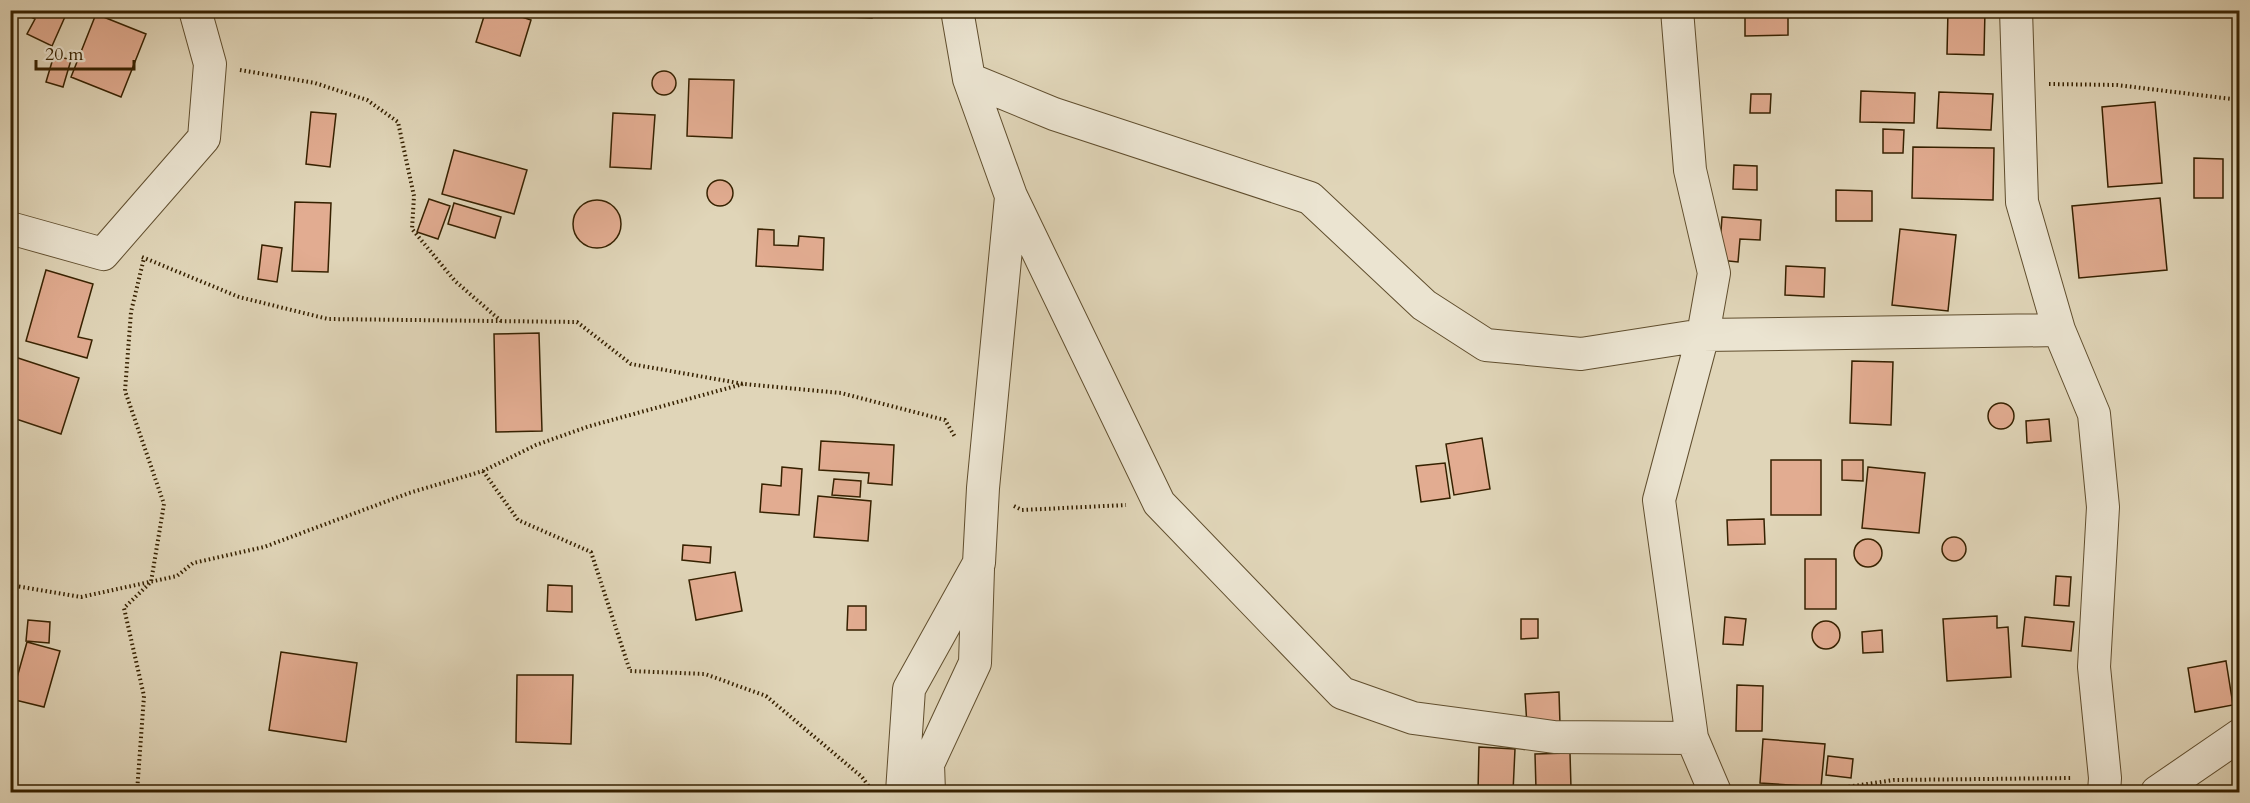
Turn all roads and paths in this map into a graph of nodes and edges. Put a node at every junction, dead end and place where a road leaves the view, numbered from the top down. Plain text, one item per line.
1 (195, 10) edge
2 (957, 10) edge
3 (1677, 10) edge
4 (2016, 10) edge
5 (210, 64) junction
6 (969, 79) junction
7 (2018, 84) junction
8 (2240, 100) edge
9 (1011, 196) junction
10 (10, 228) edge
11 (103, 254) junction
12 (144, 258) junction
13 (501, 321) junction
14 (2060, 330) junction
15 (1703, 335) junction
16 (744, 384) junction
17 (956, 439) dead end
18 (483, 471) junction
19 (983, 488) junction
20 (1159, 503) junction
21 (979, 562) junction
22 (151, 582) junction
23 (10, 585) edge
24 (2240, 735) edge
25 (1692, 738) junction
26 (2104, 785) edge
27 (136, 792) edge
28 (873, 792) edge
29 (902, 792) edge
30 (929, 792) edge
31 (1715, 792) edge
32 (1813, 792) edge
33 (2157, 792) edge

1 - 5 street
2 - 6 street
3 - 15 street
4 - 7 street
5 - 11 street
5 - 13 path
6 - 9 street
6 - 15 street
7 - 8 path
7 - 14 street
9 - 19 street
9 - 20 street
10 - 11 street
11 - 12 path
12 - 13 path
12 - 22 path
13 - 16 path
14 - 15 street
14 - 26 street
15 - 25 street
16 - 17 path
16 - 18 path
18 - 22 path
18 - 28 path
19 - 20 path
19 - 21 street
20 - 25 street
21 - 29 street
21 - 30 street
22 - 23 path
22 - 27 path
24 - 33 street
25 - 31 street
26 - 32 path

